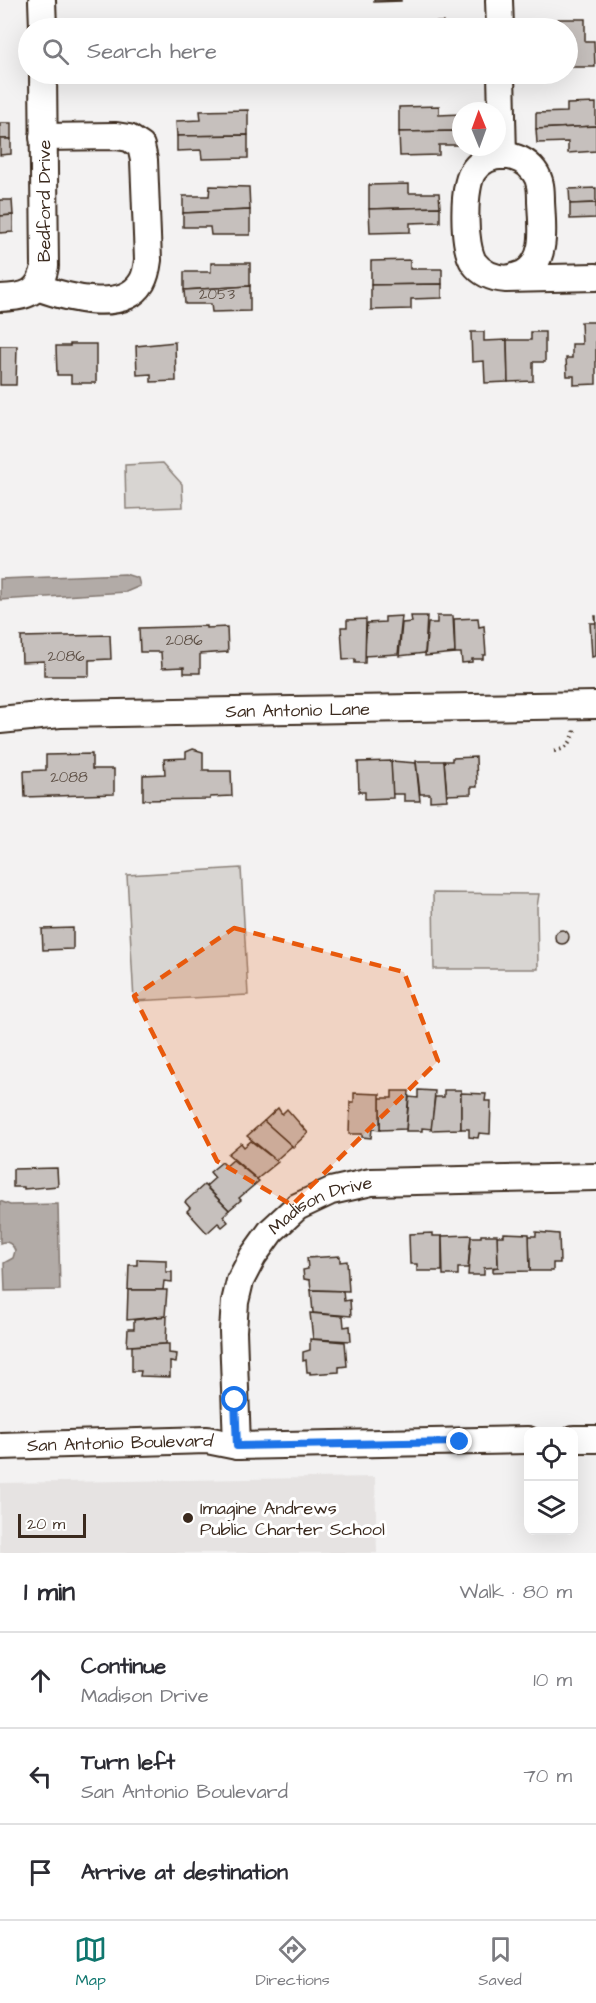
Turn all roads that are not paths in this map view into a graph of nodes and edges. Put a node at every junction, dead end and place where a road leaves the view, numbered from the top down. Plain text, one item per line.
1 (42, 0) edge
2 (499, 0) edge
3 (43, 18) edge
4 (500, 18) edge
5 (43, 84) edge
6 (501, 84) edge
7 (502, 102) edge
8 (43, 137) junction
9 (503, 156) joint
10 (596, 277) edge
11 (506, 279) junction
12 (37, 287) junction
13 (0, 298) edge
14 (596, 705) edge
15 (0, 720) edge
16 (596, 1177) edge
17 (578, 1439) edge
18 (596, 1439) edge
19 (524, 1440) edge
20 (0, 1446) edge
21 (237, 1446) junction

1 - 3 street
2 - 4 street
5 - 8 street, Bedford Drive
6 - 7 street
8 - 12 street, Bedford Drive
8 - 12 street
9 - 11 street
9 - 11 street
10 - 11 street
12 - 13 street, Bedford Drive
14 - 15 street, San Antonio Lane
16 - 21 street, Madison Drive
17 - 18 street
19 - 21 street, San Antonio Boulevard
20 - 21 street, San Antonio Boulevard

